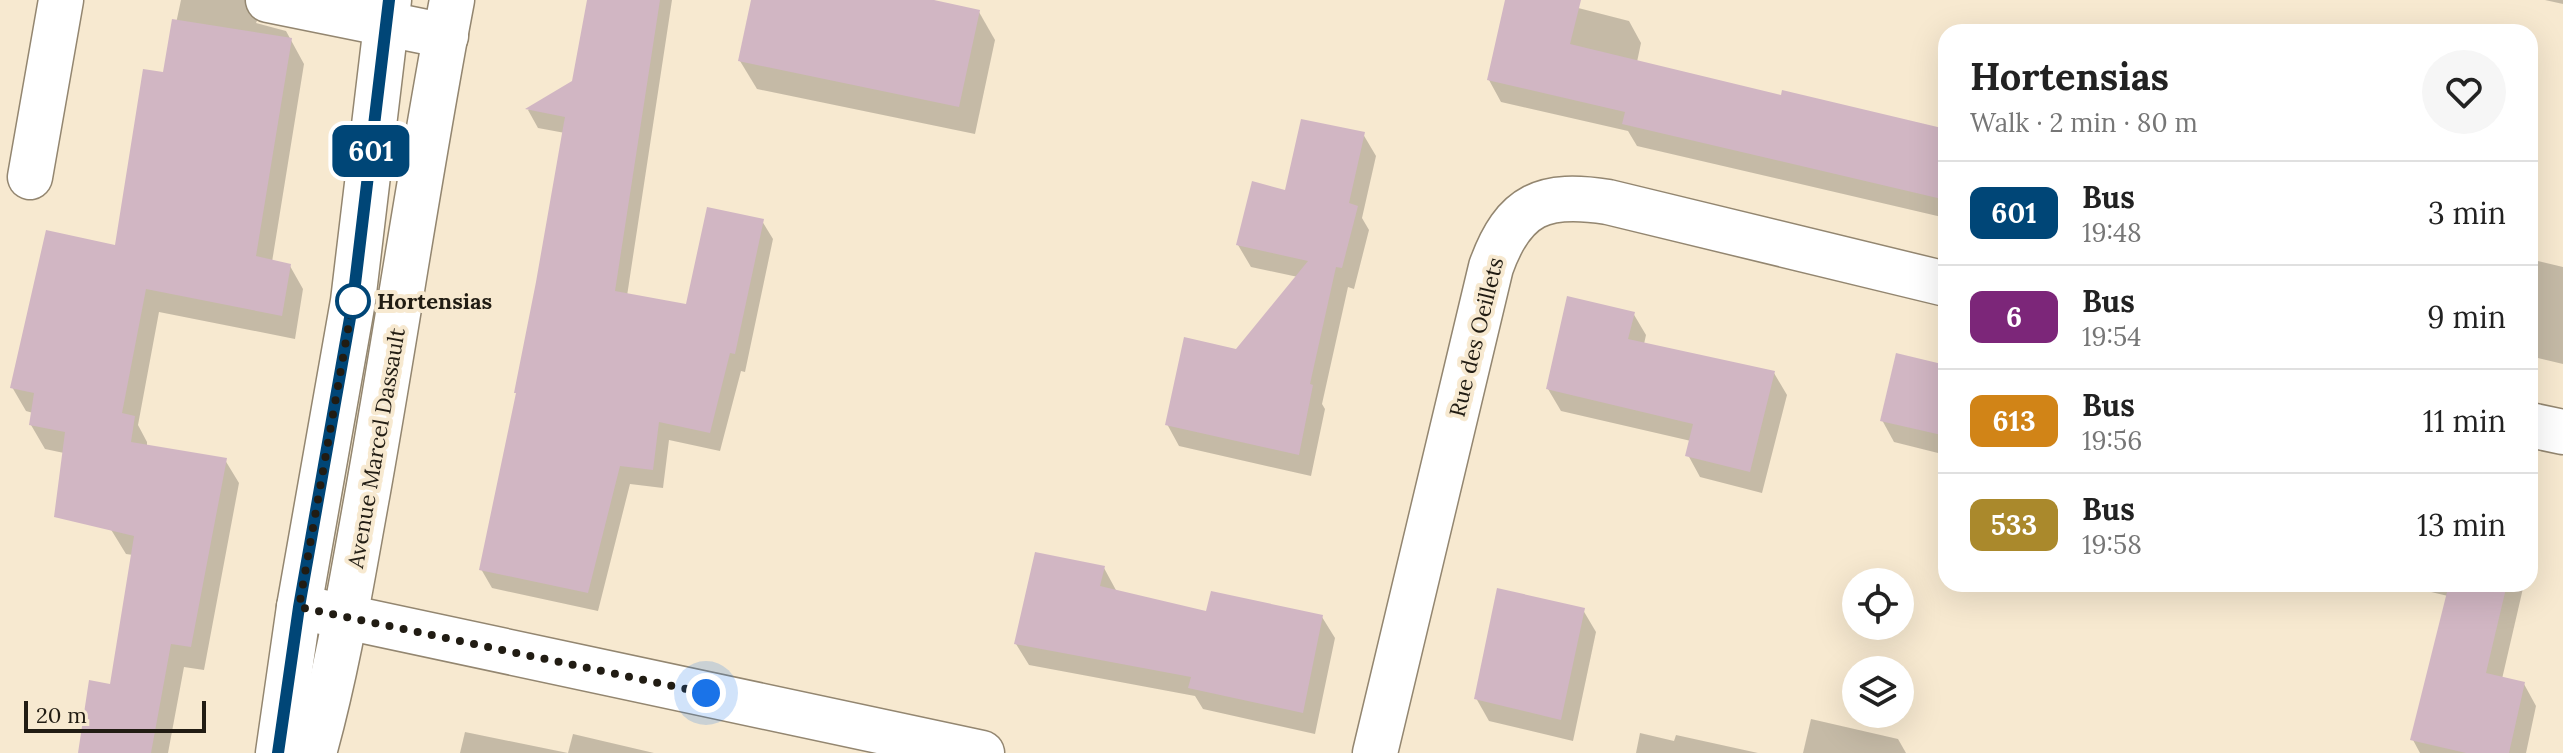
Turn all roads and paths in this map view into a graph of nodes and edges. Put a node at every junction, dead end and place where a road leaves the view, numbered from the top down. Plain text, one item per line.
1 (61, 0) edge
2 (268, 0) edge
3 (387, 12) edge
4 (449, 18) edge
5 (30, 177) dead end
6 (1938, 282) edge
7 (2538, 427) edge
8 (2563, 432) edge
9 (299, 607) junction
10 (346, 617) junction
11 (278, 753) edge
12 (314, 753) edge
13 (982, 753) edge
14 (1375, 753) edge

1 - 5 street
2 - 3 street
3 - 4 street
3 - 9 street
4 - 10 street, Avenue Marcel Dassault
6 - 14 street, Rue des Oeillets
7 - 8 street
9 - 10 street
9 - 11 street
10 - 12 street, Avenue Marcel Dassault
10 - 13 street

